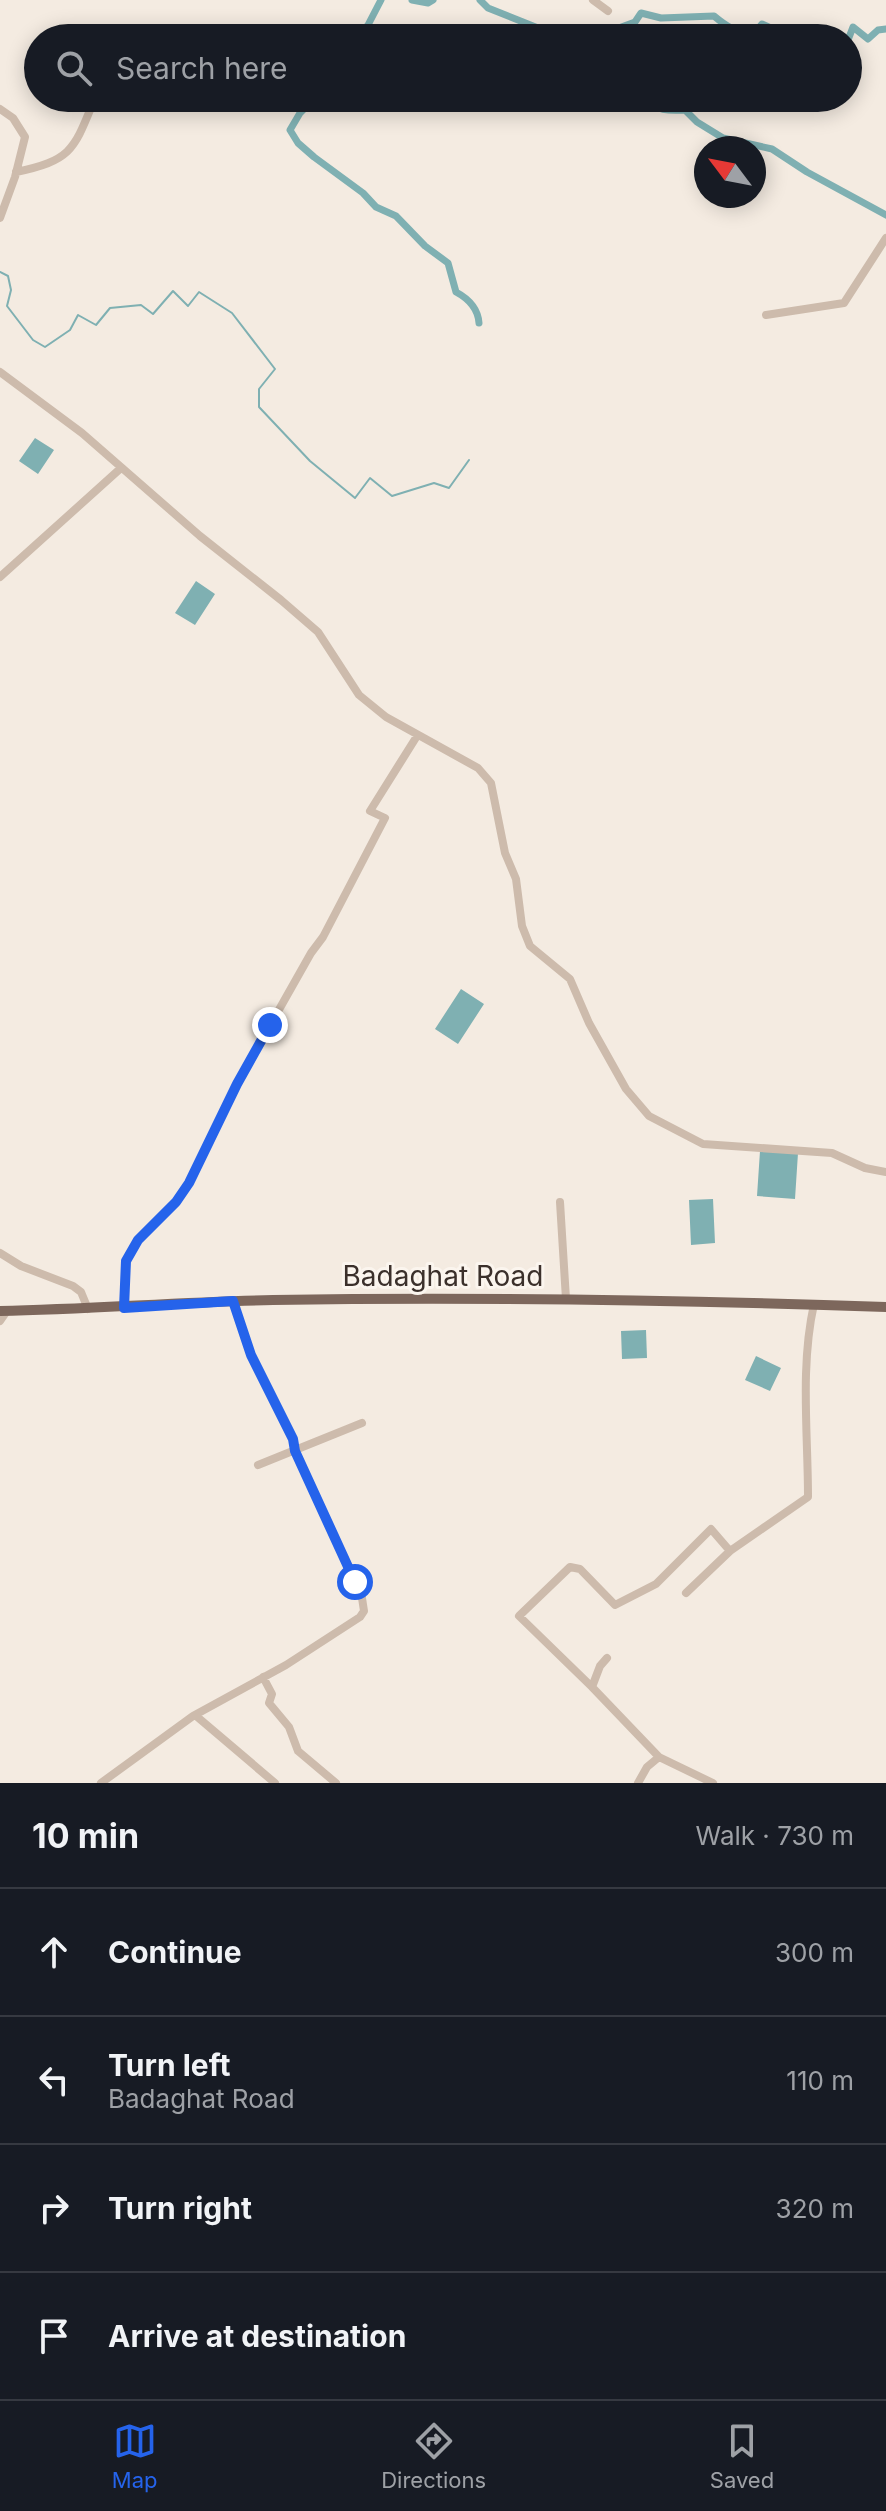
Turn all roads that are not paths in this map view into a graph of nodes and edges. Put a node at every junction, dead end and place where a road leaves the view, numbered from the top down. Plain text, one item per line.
1 (593, 0) edge
2 (608, 11) dead end
3 (0, 109) edge
4 (89, 112) edge
5 (16, 172) junction
6 (0, 218) edge
7 (886, 238) edge
8 (766, 315) dead end
9 (0, 372) edge
10 (121, 468) junction
11 (0, 577) edge
12 (417, 736) junction
13 (886, 1172) edge
14 (560, 1202) dead end
15 (0, 1253) edge
16 (566, 1299) junction
17 (233, 1301) junction
18 (814, 1304) junction
19 (886, 1307) edge
20 (124, 1308) junction
21 (88, 1309) junction
22 (4, 1311) edge
23 (0, 1321) edge
24 (362, 1423) dead end
25 (295, 1451) junction
26 (258, 1465) dead end
27 (730, 1551) junction
28 (686, 1593) dead end
29 (607, 1658) dead end
30 (263, 1677) junction
31 (592, 1687) junction
32 (195, 1715) junction
33 (659, 1757) junction
34 (265, 1774) junction
35 (101, 1783) edge
36 (258, 1783) edge
37 (275, 1783) edge
38 (336, 1783) edge
39 (638, 1783) edge
40 (713, 1783) edge

1 - 2 street
3 - 5 street
4 - 5 street
5 - 6 street
7 - 8 street
9 - 10 street
10 - 11 street
10 - 12 street
12 - 13 street
12 - 20 street
14 - 16 street
15 - 21 street
16 - 17 main road, Badaghat Road
16 - 18 main road, Badaghat Road
17 - 20 main road, Badaghat Road
17 - 25 street
18 - 19 main road, Badaghat Road
18 - 27 street
20 - 21 main road, Badaghat Road
21 - 22 main road, Badaghat Road
22 - 23 street
24 - 25 street
25 - 26 street
25 - 30 street
27 - 28 street
27 - 31 street
29 - 31 street
30 - 32 street
30 - 38 street
31 - 33 street
32 - 34 street
32 - 35 street
33 - 39 street
33 - 40 street
34 - 36 street
34 - 37 street

